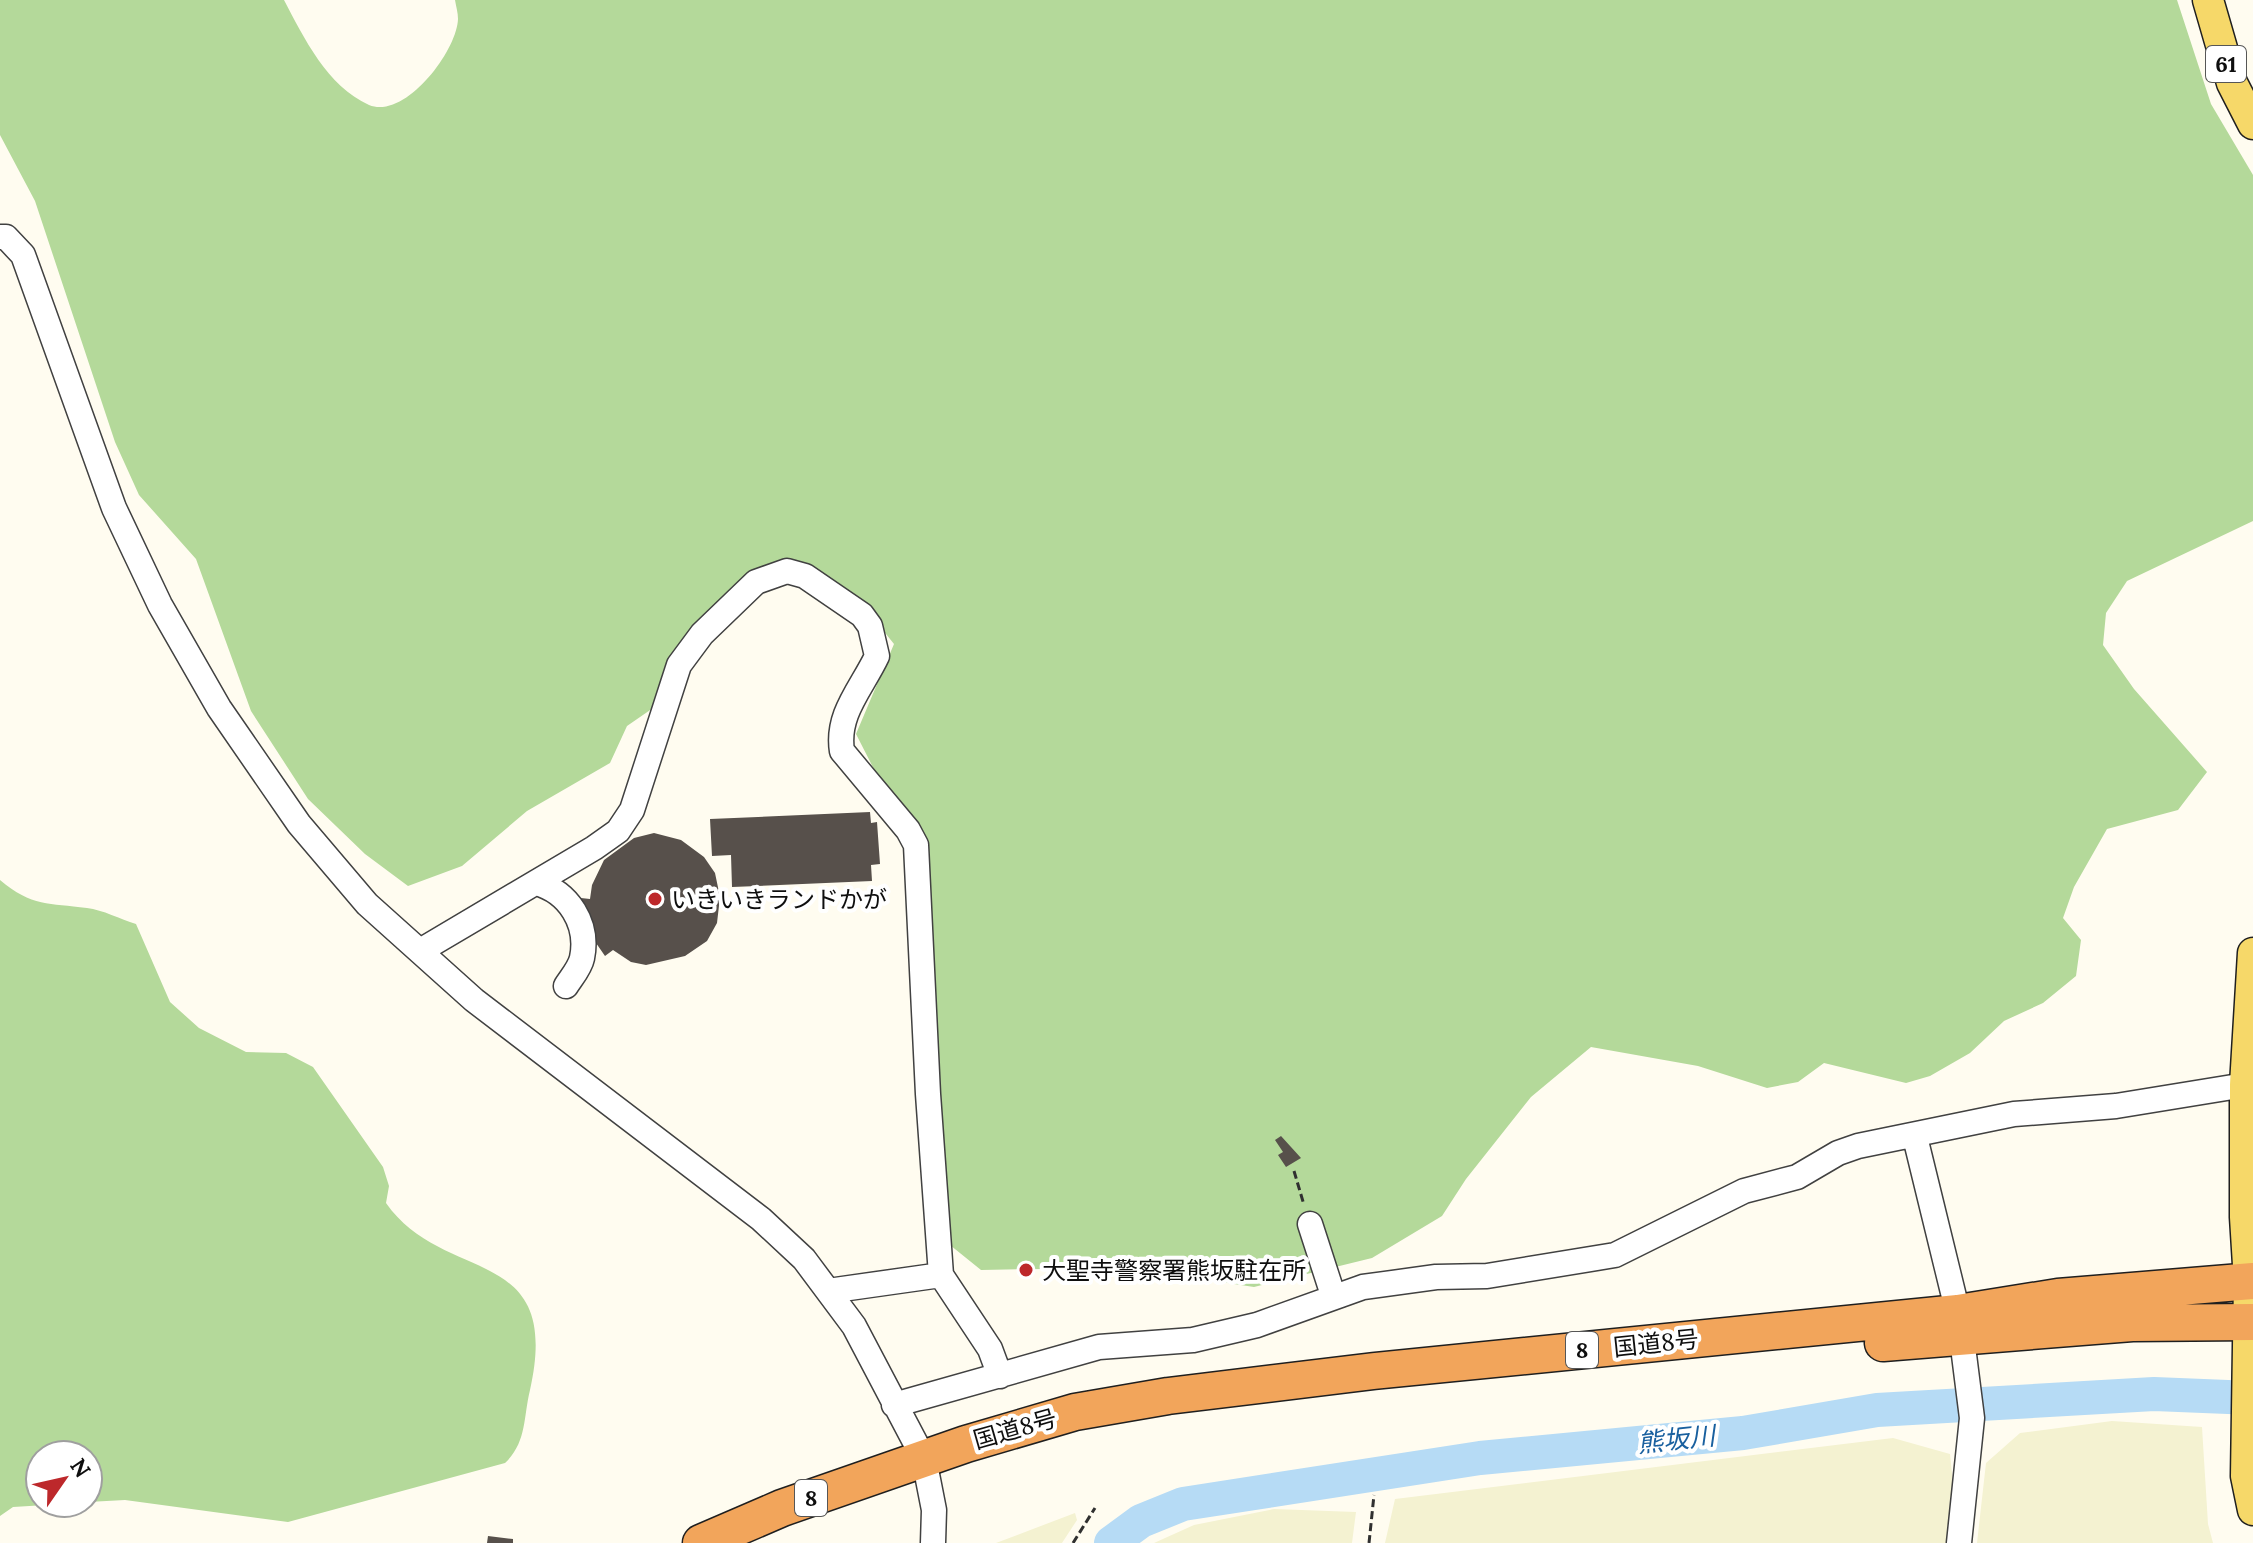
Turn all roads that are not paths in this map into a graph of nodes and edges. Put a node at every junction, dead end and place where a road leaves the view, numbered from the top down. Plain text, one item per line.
1 (2208, 0) edge
2 (2253, 124) edge
3 (0, 237) edge
4 (536, 883) junction
5 (420, 951) junction
6 (2253, 953) edge
7 (566, 986) dead end
8 (2249, 1084) edge
9 (1915, 1137) junction
10 (1310, 1224) road end
11 (941, 1275) junction
12 (2251, 1281) edge
13 (828, 1291) junction
14 (1333, 1295) junction
15 (2250, 1322) edge
16 (1960, 1326) junction
17 (1000, 1376) junction
18 (894, 1405) junction
19 (924, 1459) junction
20 (2253, 1510) edge
21 (701, 1543) edge
22 (933, 1543) edge
23 (1959, 1543) edge

1 - 2 main road, 61
3 - 5 street
4 - 5 street
4 - 7 street
4 - 11 street
5 - 13 street
6 - 8 main road
8 - 9 street
8 - 12 main road
9 - 14 street
9 - 16 street
10 - 14 street
11 - 13 street
11 - 17 street
12 - 15 main road
12 - 16 highway, 国道8号 / 8
13 - 18 street
14 - 17 street
15 - 16 highway, 国道8号 / 8
15 - 20 main road
16 - 19 highway, 国道8号 / 8
16 - 23 street
17 - 18 street
18 - 19 street
19 - 21 highway, 国道8号 / 8
19 - 22 street

